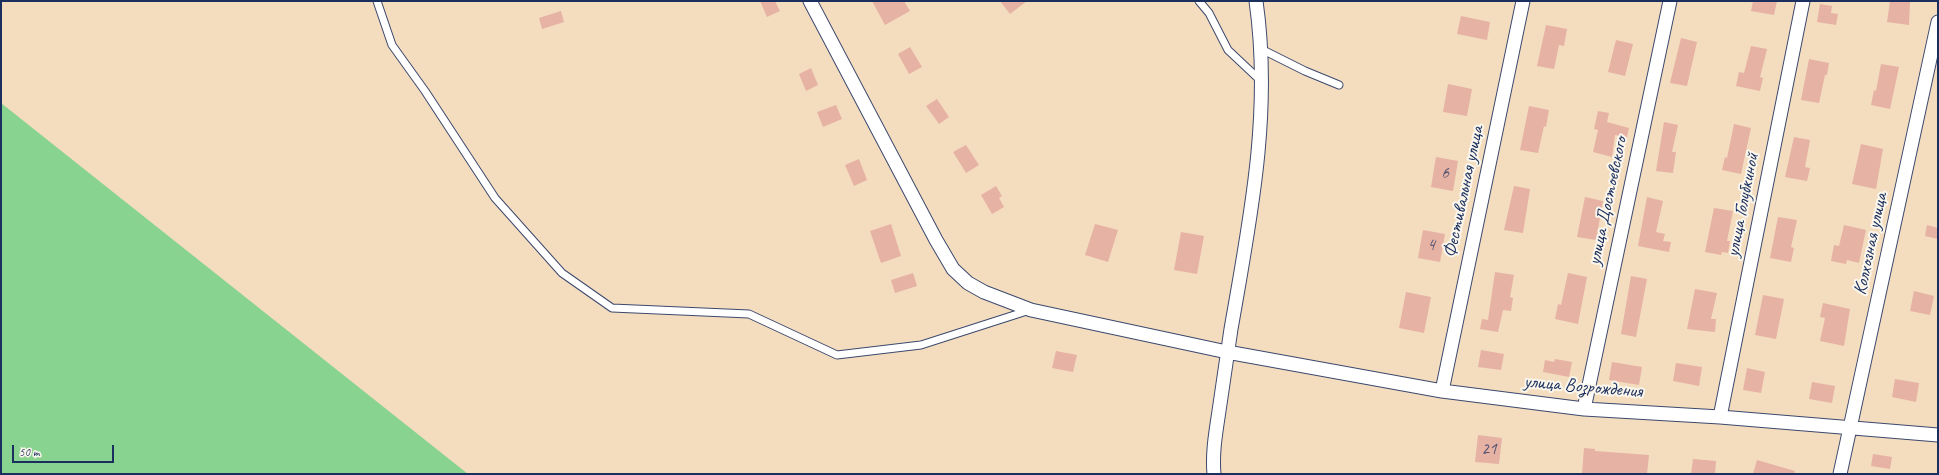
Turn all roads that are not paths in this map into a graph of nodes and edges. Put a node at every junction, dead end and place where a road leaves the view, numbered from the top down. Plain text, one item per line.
1 (377, 1) edge
2 (810, 1) edge
3 (1199, 1) edge
4 (1256, 1) edge
5 (1523, 1) edge
6 (1670, 1) edge
7 (1803, 1) edge
8 (1938, 22) edge
9 (1261, 49) junction
10 (1262, 83) junction
11 (1339, 85) dead end
12 (1031, 310) junction
13 (1228, 352) junction
14 (1442, 391) junction
15 (1584, 409) junction
16 (1720, 417) junction
17 (1851, 427) junction
18 (1938, 435) edge
19 (1214, 474) edge
20 (1840, 474) edge

1 - 12 lane
2 - 12 street, улица Возрождения
3 - 10 lane
4 - 9 street
5 - 14 street, Фестивальная улица
6 - 15 street, улица Достоевского
7 - 16 street, улица Голубкиной
8 - 17 street, Колхозная улица
9 - 10 street
9 - 11 lane
10 - 13 street
12 - 13 street, улица Возрождения
13 - 14 street, улица Возрождения
13 - 19 street
14 - 15 street, улица Возрождения
15 - 16 street, улица Возрождения
16 - 17 street, улица Возрождения
17 - 18 street, улица Возрождения
17 - 20 street, Колхозная улица

